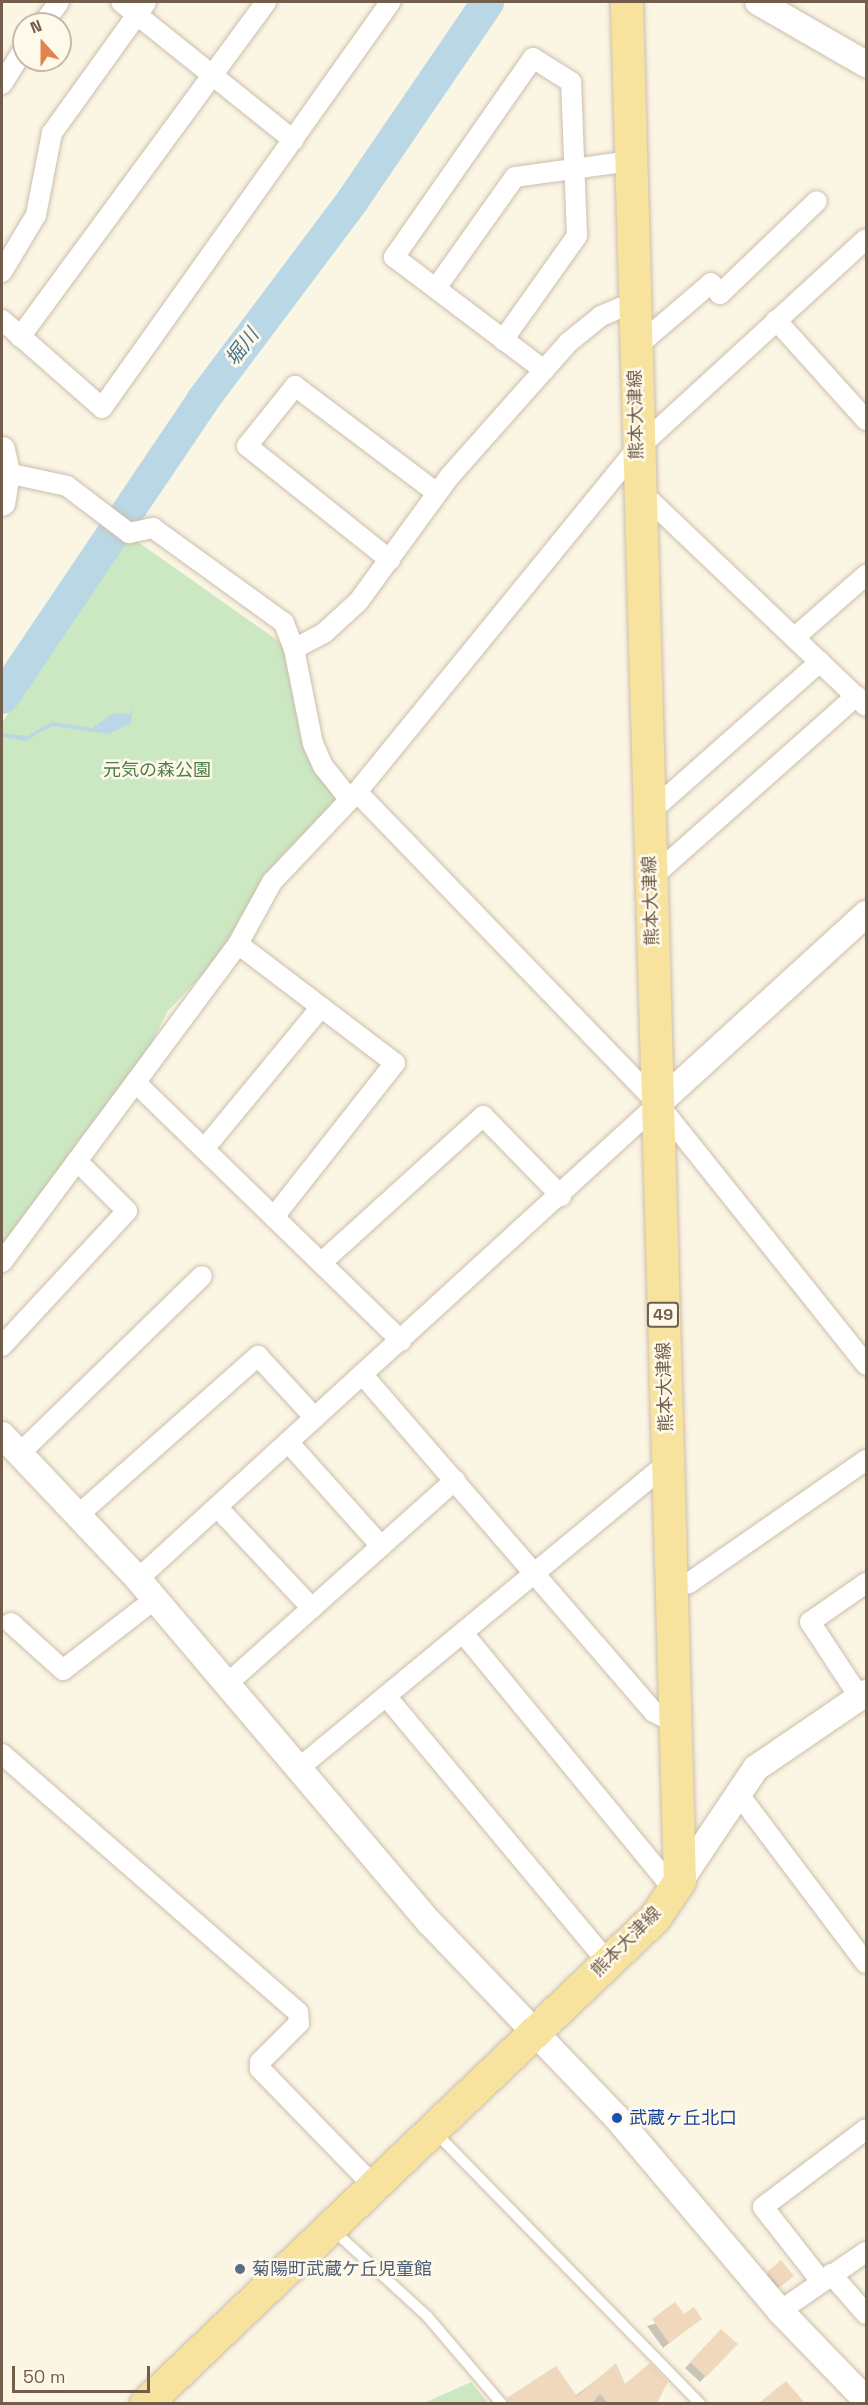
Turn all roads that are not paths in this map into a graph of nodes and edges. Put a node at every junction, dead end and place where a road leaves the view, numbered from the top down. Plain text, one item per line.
1 (266, 2) edge
2 (390, 2) edge
3 (627, 2) edge
4 (758, 2) edge
5 (134, 6) edge
6 (867, 63) edge
7 (12, 68) edge
8 (212, 75) junction
9 (2, 84) edge
10 (293, 140) junction
11 (631, 160) junction
12 (574, 167) junction
13 (817, 201) dead end
14 (863, 248) edge
15 (2, 272) edge
16 (436, 288) junction
17 (634, 302) junction
18 (2, 320) edge
19 (776, 320) junction
20 (20, 337) junction
21 (503, 340) junction
22 (634, 349) junction
23 (544, 370) junction
24 (867, 420) edge
25 (638, 448) junction
26 (4, 461) edge
27 (637, 488) junction
28 (437, 493) junction
29 (2, 503) edge
30 (390, 560) junction
31 (867, 575) edge
32 (794, 638) junction
33 (294, 649) junction
34 (820, 663) junction
35 (861, 701) edge
36 (354, 796) junction
37 (648, 814) junction
38 (650, 879) junction
39 (863, 924) edge
40 (238, 944) junction
41 (321, 1007) junction
42 (136, 1083) junction
43 (658, 1104) junction
44 (204, 1149) junction
45 (77, 1161) junction
46 (561, 1196) junction
47 (274, 1217) junction
48 (2, 1262) edge
49 (321, 1263) junction
50 (202, 1276) dead end
51 (401, 1341) junction
52 (2, 1346) edge
53 (867, 1365) edge
54 (362, 1374) junction
55 (315, 1418) junction
56 (2, 1435) edge
57 (288, 1442) junction
58 (19, 1454) junction
59 (867, 1460) edge
60 (668, 1464) junction
61 (455, 1480) junction
62 (217, 1507) junction
63 (77, 1516) junction
64 (381, 1546) junction
65 (535, 1573) junction
66 (138, 1579) junction
67 (867, 1583) edge
68 (671, 1588) junction
69 (155, 1599) junction
70 (312, 1608) junction
71 (11, 1623) dead end
72 (463, 1632) junction
73 (227, 1684) junction
74 (386, 1696) junction
75 (863, 1696) edge
76 (675, 1723) junction
77 (2, 1754) edge
78 (299, 1768) junction
79 (737, 1792) junction
80 (677, 1885) junction
81 (608, 1962) junction
82 (867, 1963) edge
83 (534, 2031) junction
84 (430, 2128) junction
85 (867, 2129) edge
86 (372, 2184) junction
87 (329, 2226) junction
88 (867, 2252) edge
89 (826, 2278) junction
90 (780, 2311) junction
91 (867, 2314) edge
92 (867, 2400) edge
93 (153, 2401) edge
94 (502, 2403) edge
95 (700, 2403) edge

1 - 8 street
2 - 10 street
3 - 11 main road, 熊本大津線 / 49
4 - 6 street
5 - 8 street
5 - 15 street
7 - 9 street
8 - 10 street
8 - 20 street
10 - 20 street
11 - 12 street
11 - 17 main road, 熊本大津線 / 49
12 - 16 street
12 - 16 street
12 - 21 street
13 - 22 street
14 - 19 street
16 - 21 street
17 - 22 main road, 熊本大津線 / 49
17 - 23 street
18 - 20 street
19 - 24 street
19 - 25 street
21 - 23 street
22 - 25 main road, 熊本大津線 / 49
23 - 28 street
25 - 27 main road, 熊本大津線 / 49
25 - 36 street
26 - 29 street
26 - 33 street
27 - 32 street
27 - 37 main road, 熊本大津線 / 49
28 - 30 street
28 - 30 street
30 - 33 street
31 - 32 street
32 - 34 street
33 - 36 street
34 - 35 street
34 - 37 street
35 - 38 street
36 - 40 street
36 - 43 street
37 - 38 main road, 熊本大津線 / 49
38 - 43 main road, 熊本大津線 / 49
39 - 43 street
40 - 41 street
40 - 42 street
41 - 44 street
41 - 47 street
42 - 44 street
42 - 45 street
43 - 46 street
43 - 53 street
43 - 60 main road, 熊本大津線 / 49
44 - 47 street
45 - 48 street
45 - 52 street
46 - 49 street
46 - 51 street
47 - 49 street
49 - 51 street
50 - 58 street
51 - 54 street
54 - 55 street
54 - 61 street
55 - 57 street
55 - 63 street
56 - 58 street
57 - 62 street
57 - 64 street
58 - 63 street
59 - 68 street
60 - 65 street
60 - 68 main road, 熊本大津線 / 49
61 - 64 street
61 - 65 street
62 - 66 street
62 - 70 street
63 - 66 street
64 - 70 street
65 - 72 street
65 - 76 street
66 - 69 street
67 - 75 street
68 - 76 main road, 熊本大津線 / 49
69 - 71 street
69 - 73 street
70 - 73 street
72 - 74 street
72 - 80 street
73 - 78 street
74 - 78 street
74 - 81 street
75 - 79 street
76 - 80 main road, 熊本大津線 / 49
77 - 86 street
78 - 83 street
79 - 80 street
79 - 82 street
80 - 81 main road, 熊本大津線
81 - 83 main road, 熊本大津線
83 - 84 main road, 熊本大津線
83 - 90 street
84 - 86 main road, 熊本大津線
84 - 95 lane
85 - 89 street
86 - 87 main road, 熊本大津線
87 - 93 main road, 熊本大津線
87 - 94 lane
88 - 89 street
89 - 90 street
89 - 91 street
90 - 92 street

